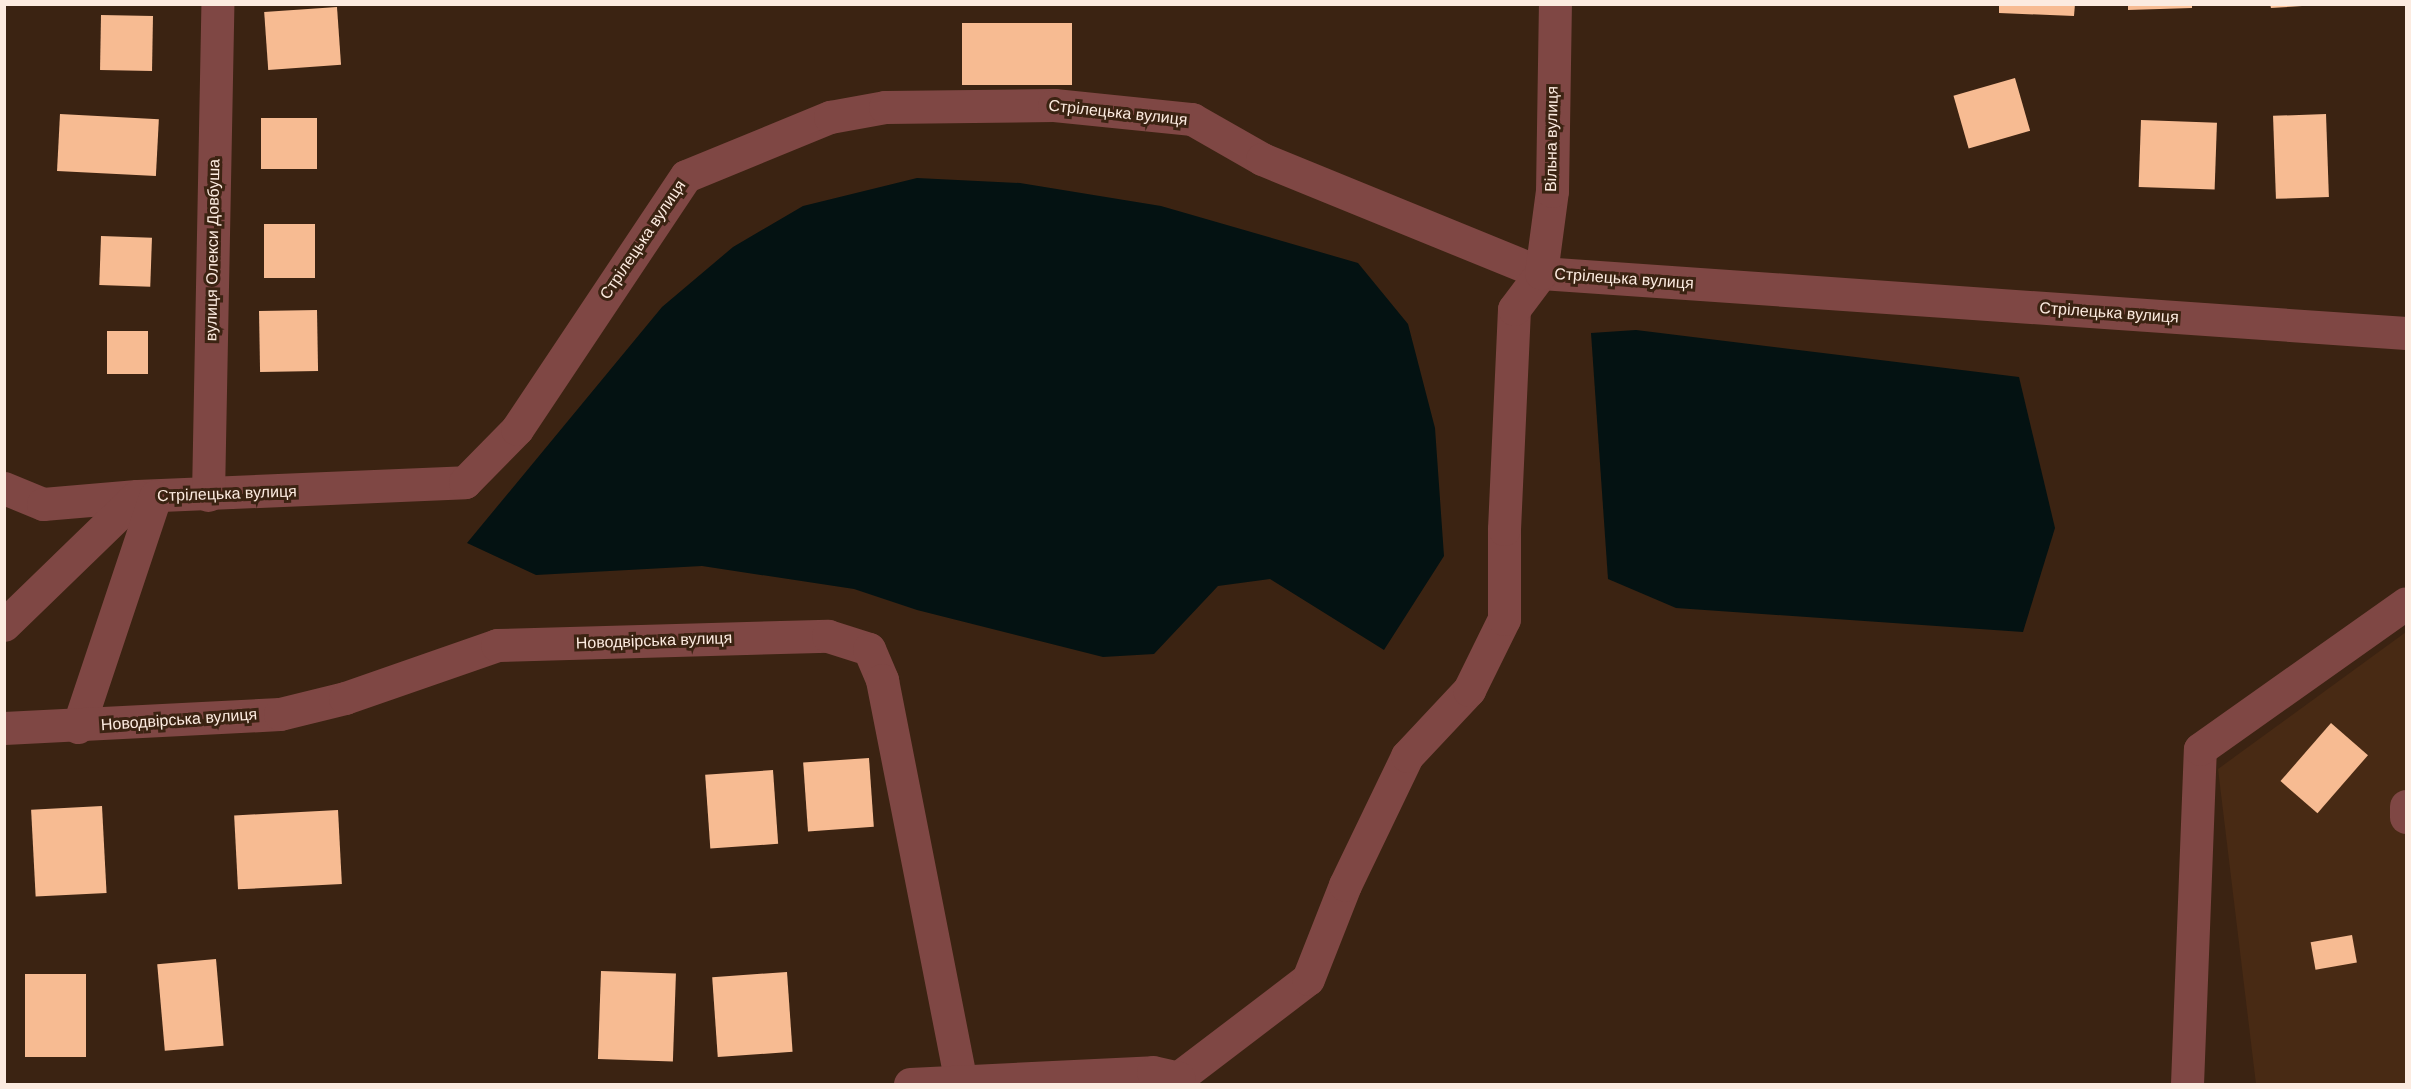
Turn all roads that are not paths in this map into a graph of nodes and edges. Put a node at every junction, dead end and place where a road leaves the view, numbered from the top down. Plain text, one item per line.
1 (217, 4) edge
2 (1555, 4) edge
3 (1541, 273) junction
4 (2406, 333) edge
5 (4, 488) edge
6 (208, 495) junction
7 (146, 496) junction
8 (2406, 603) edge
9 (4, 625) edge
10 (78, 727) junction
11 (4, 728) edge
12 (2406, 806) edge
13 (2406, 817) edge
14 (1180, 1081) edge
15 (961, 1082) junction
16 (910, 1084) edge
17 (2187, 1084) edge

1 - 6 street, вулиця Олекси Довбуша
2 - 3 street, Вільна вулиця
3 - 4 street, Стрілецька вулиця
3 - 6 street, Стрілецька вулиця
3 - 14 street
5 - 7 street, Стрілецька вулиця
6 - 7 street, Стрілецька вулиця
7 - 9 street
7 - 10 street
8 - 17 street
10 - 11 street, Новодвірська вулиця
10 - 15 street, Новодвірська вулиця
12 - 13 street
14 - 15 street
15 - 16 street

